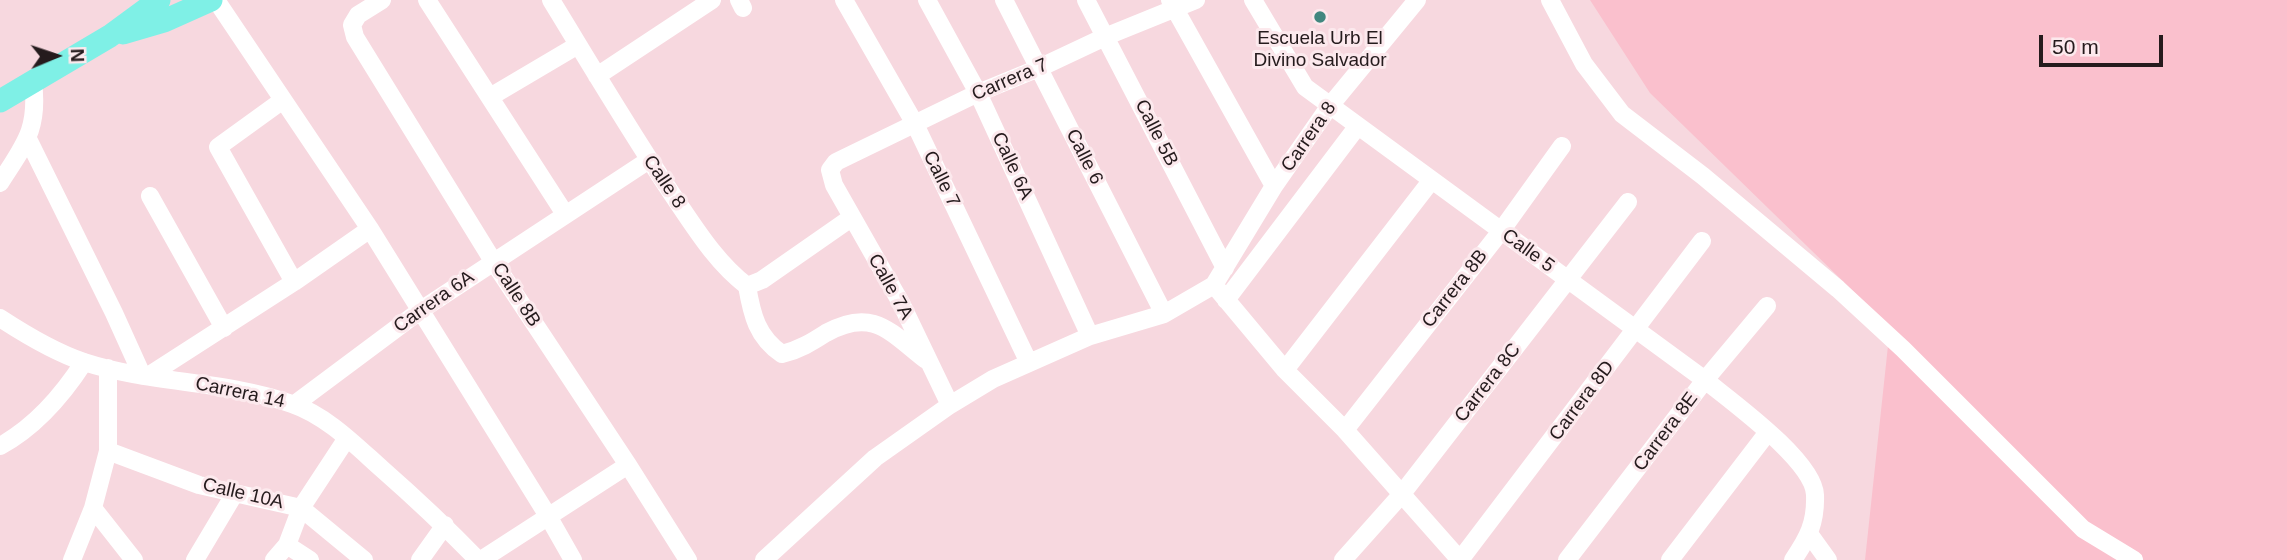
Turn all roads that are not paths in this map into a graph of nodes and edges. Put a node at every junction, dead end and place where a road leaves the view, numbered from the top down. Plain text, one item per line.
1 (159, 0) edge
2 (213, 0) edge
3 (382, 0) edge
4 (427, 0) edge
5 (551, 0) edge
6 (712, 0) edge
7 (844, 0) edge
8 (928, 0) edge
9 (1004, 0) edge
10 (1086, 0) edge
11 (1196, 0) edge
12 (1253, 0) edge
13 (1417, 0) edge
14 (1549, 0) edge
15 (1172, 4) edge
16 (110, 36) junction
17 (1107, 36) junction
18 (578, 45) junction
19 (1039, 68) junction
20 (597, 76) junction
21 (33, 82) junction
22 (978, 93) junction
23 (490, 97) junction
24 (282, 100) junction
25 (0, 102) edge
26 (1329, 107) junction
27 (915, 124) junction
28 (1357, 127) junction
29 (28, 139) junction
30 (1562, 146) dead end
31 (649, 160) junction
32 (830, 170) joint
33 (1431, 181) junction
34 (0, 183) edge
35 (1274, 186) junction
36 (150, 196) dead end
37 (1628, 202) dead end
38 (565, 214) junction
39 (851, 218) junction
40 (370, 229) junction
41 (1501, 231) junction
42 (1702, 241) dead end
43 (493, 261) junction
44 (1225, 268) junction
45 (1567, 279) junction
46 (294, 282) junction
47 (1214, 285) junction
48 (747, 286) junction
49 (1226, 300) junction
50 (1767, 306) dead end
51 (421, 310) junction
52 (1164, 314) junction
53 (0, 317) edge
54 (223, 328) junction
55 (1637, 330) junction
56 (1090, 336) junction
57 (84, 362) junction
58 (930, 363) junction
59 (1029, 363) junction
60 (108, 368) junction
61 (1285, 370) junction
62 (145, 375) junction
63 (1706, 380) junction
64 (295, 404) junction
65 (950, 405) junction
66 (1345, 430) junction
67 (1769, 432) junction
68 (347, 438) junction
69 (0, 446) edge
70 (108, 451) junction
71 (628, 466) junction
72 (235, 493) junction
73 (1401, 495) junction
74 (93, 508) junction
75 (301, 508) junction
76 (548, 516) junction
77 (445, 526) junction
78 (1810, 535) junction
79 (287, 545) junction
80 (72, 560) edge
81 (134, 560) edge
82 (195, 560) edge
83 (274, 560) edge
84 (310, 560) edge
85 (364, 560) edge
86 (420, 560) edge
87 (479, 560) edge
88 (573, 560) edge
89 (688, 560) edge
90 (764, 560) edge
91 (1342, 560) edge
92 (1460, 560) edge
93 (1567, 560) edge
94 (1670, 560) edge
95 (1793, 560) edge
96 (1828, 560) edge
97 (2134, 560) edge

1 - 16 main road
2 - 16 main road
2 - 24 street
3 - 43 street, Calle 8B
4 - 23 street
5 - 18 street, Calle 8
6 - 20 street
7 - 27 street, Calle 7
8 - 22 street, Calle 6A
9 - 19 street, Calle 6
10 - 17 street, Calle 5B
11 - 15 street, Carrera 7
12 - 26 street, Calle 5
13 - 26 street, Carrera 8
14 - 97 street
15 - 17 street, Carrera 7
15 - 35 street
16 - 21 main road
17 - 19 street, Carrera 7
17 - 44 street, Calle 5B
18 - 20 street, Calle 8
18 - 23 street
19 - 22 street, Carrera 7
19 - 52 street, Calle 6
20 - 31 street, Calle 8
21 - 25 main road
21 - 29 street
22 - 27 street, Carrera 7
22 - 56 street, Calle 6A
23 - 38 street
24 - 40 street
24 - 46 street
26 - 28 street, Calle 5
26 - 35 street, Carrera 8
27 - 32 street, Carrera 7
27 - 59 street, Calle 7
28 - 33 street, Calle 5
28 - 49 street
29 - 34 street
29 - 62 street
30 - 41 street, Carrera 8B
31 - 38 street, Carrera 6A
31 - 48 street, Calle 8
32 - 39 street, Calle 7A
33 - 41 street, Calle 5
33 - 61 street
35 - 44 street, Carrera 8
36 - 54 street
37 - 45 street, Carrera 8C
38 - 43 street, Carrera 6A
39 - 48 street
39 - 58 street, Calle 7A
40 - 46 street
40 - 51 street
41 - 45 street, Calle 5
41 - 66 street, Carrera 8B
42 - 55 street, Carrera 8D
43 - 51 street, Carrera 6A
43 - 71 street, Calle 8B
44 - 47 street, Carrera 8
45 - 55 street, Calle 5
45 - 73 street, Carrera 8C
46 - 54 street
47 - 49 street
47 - 52 street
48 - 58 street
49 - 61 street
50 - 63 street, Carrera 8E
51 - 64 street, Carrera 6A
51 - 76 street
52 - 56 street
53 - 57 street, Carrera 14
54 - 62 street
55 - 63 street, Calle 5
55 - 92 street, Carrera 8D
56 - 59 street
57 - 60 street, Carrera 14
57 - 69 street
58 - 65 street, Calle 7A
59 - 65 street
60 - 62 street, Carrera 14
60 - 70 street
61 - 66 street
62 - 64 street, Carrera 14
63 - 67 street, Calle 5
63 - 93 street, Carrera 8E
64 - 68 street, Carrera 14
65 - 90 street
66 - 73 street
67 - 78 street, Calle 5
67 - 94 street
68 - 75 street
68 - 77 street, Carrera 14
70 - 72 street, Calle 10A
70 - 74 street
71 - 76 street
71 - 89 street, Calle 8B
72 - 75 street, Calle 10A
72 - 82 street
73 - 91 street, Carrera 8C
73 - 92 street
74 - 80 street
74 - 81 street
75 - 79 street
75 - 85 street, Calle 10A
76 - 87 street
76 - 88 street
77 - 86 street
77 - 87 street, Carrera 14
78 - 95 street
78 - 96 street
79 - 83 street
79 - 84 street

